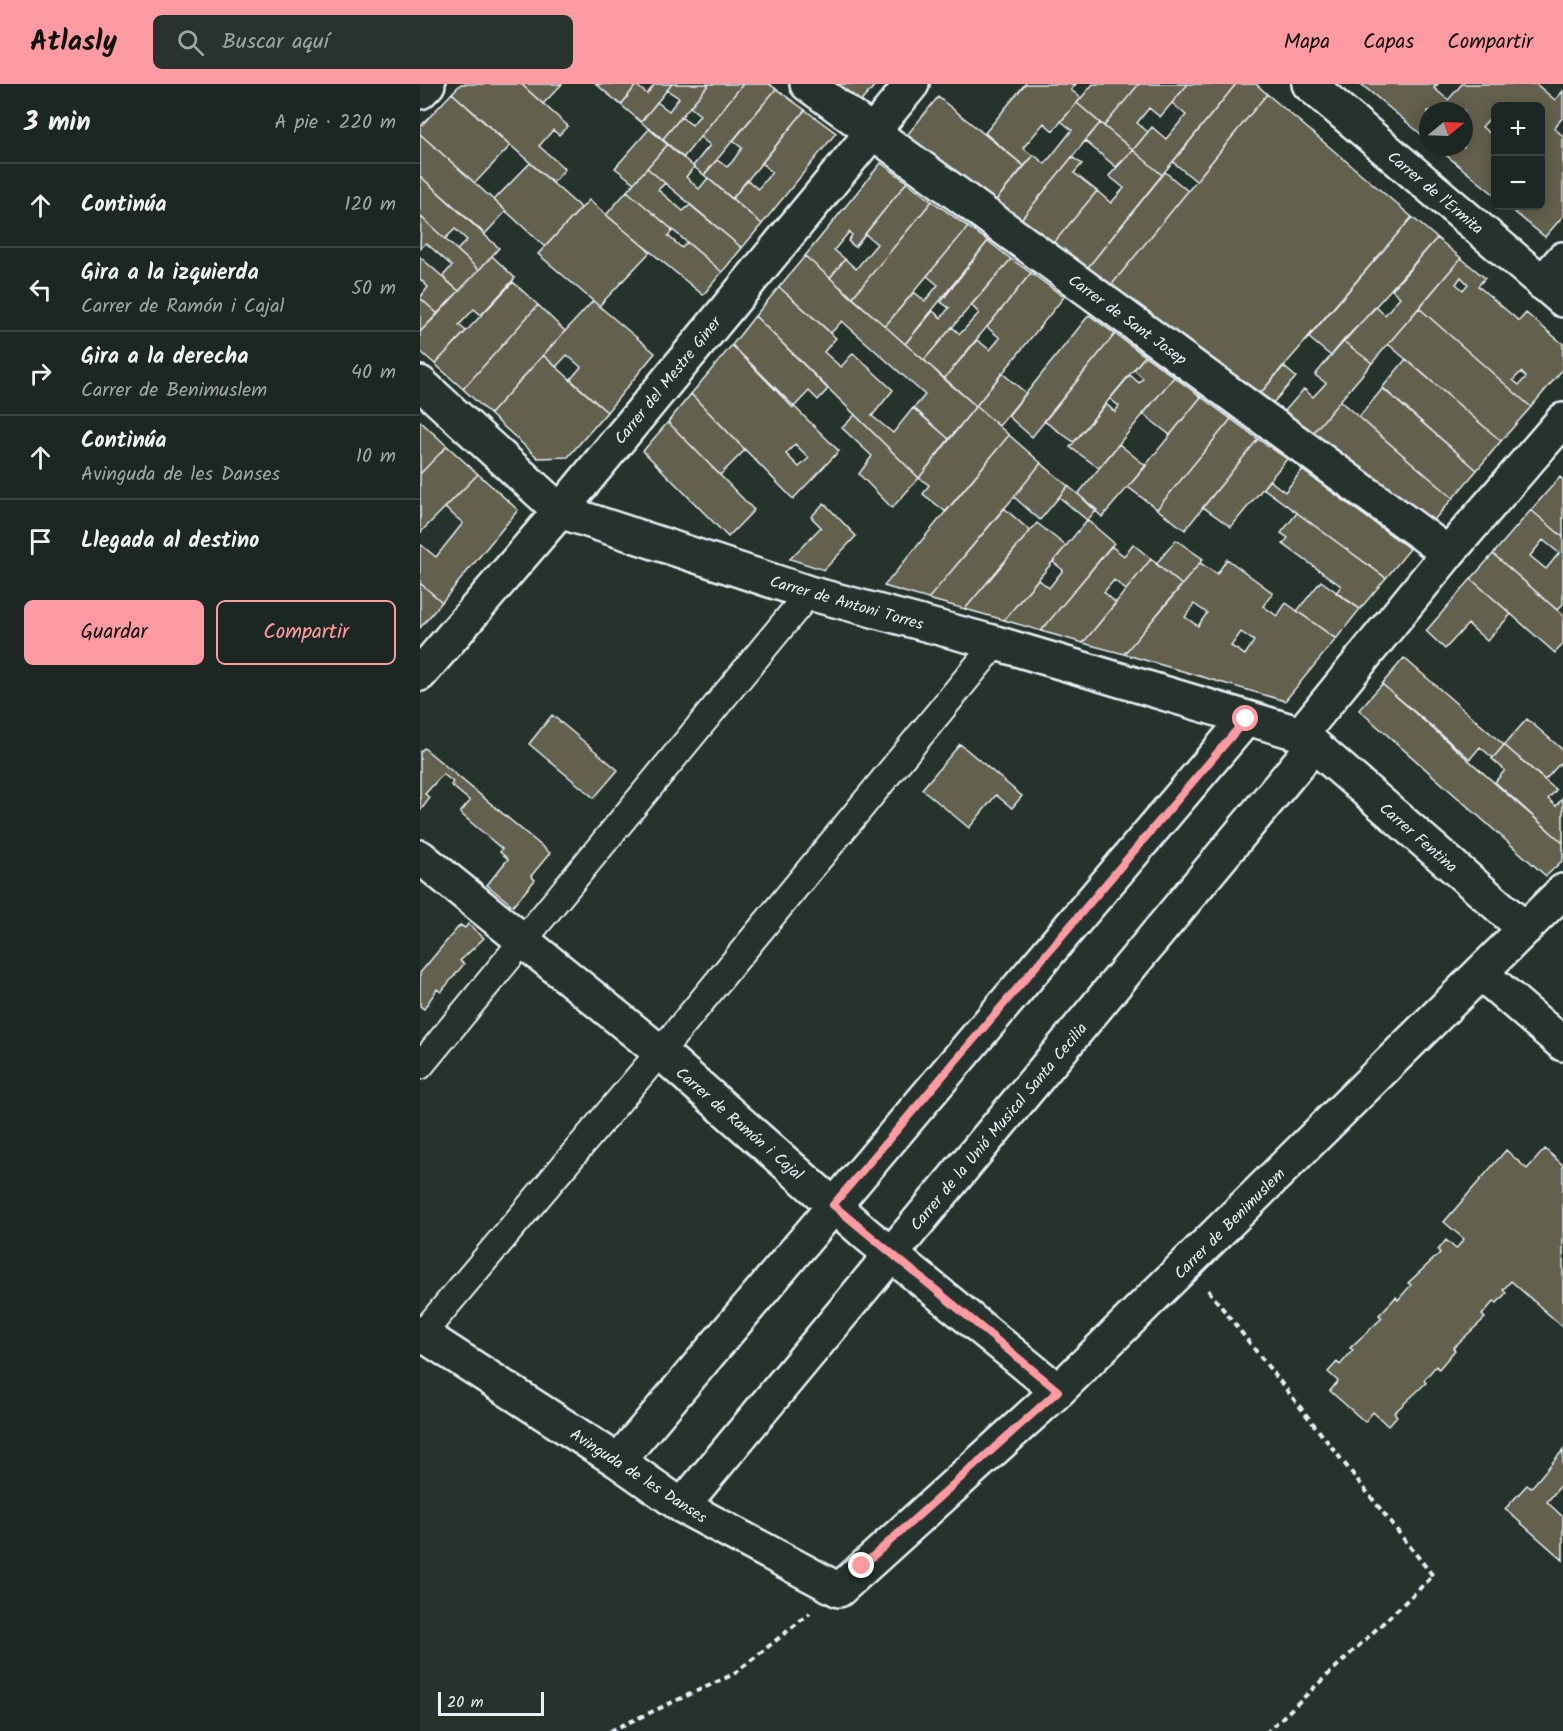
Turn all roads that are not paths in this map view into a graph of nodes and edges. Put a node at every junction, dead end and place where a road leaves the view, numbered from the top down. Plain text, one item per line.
1 (428, 84) edge
2 (807, 84) edge
3 (912, 84) edge
4 (1309, 84) edge
5 (420, 92) edge
6 (872, 131) junction
7 (1556, 281) edge
8 (420, 383) edge
9 (1563, 420) edge
10 (560, 511) junction
11 (1448, 553) junction
12 (809, 593) junction
13 (996, 644) junction
14 (420, 674) edge
15 (1246, 719) junction
16 (1307, 740) junction
17 (420, 857) edge
18 (1563, 891) edge
19 (1525, 929) junction
20 (524, 940) junction
21 (1482, 974) junction
22 (1563, 1044) edge
23 (660, 1052) junction
24 (420, 1066) edge
25 (833, 1205) junction
26 (892, 1255) junction
27 (421, 1333) edge
28 (1058, 1391) junction
29 (618, 1461) junction
30 (682, 1506) junction
31 (839, 1590) joint

1 - 5 street
2 - 6 street, Carrer de Sant Josep
3 - 6 street, Carrer del Mestre Giner
4 - 7 street, Carrer de l'Ermita
6 - 10 street, Carrer del Mestre Giner
6 - 11 street, Carrer de Sant Josep
8 - 10 street, Carrer de Antoni Torres
9 - 11 street, Carrer de la Unió Musical Santa Cecilia
10 - 12 street, Carrer de Antoni Torres
10 - 14 street, Carrer del Mestre Giner
11 - 16 street, Carrer de la Unió Musical Santa Cecilia
12 - 13 street, Carrer de Antoni Torres
12 - 20 street
13 - 15 street, Carrer de Antoni Torres
13 - 23 street
15 - 16 street, Carrer de Antoni Torres
15 - 25 street
16 - 19 street, Carrer Fentina
16 - 26 street, Carrer de la Unió Musical Santa Cecilia
17 - 20 street, Carrer de Ramón i Cajal
18 - 19 street, Carrer de Benimuslem
19 - 21 street, Carrer de Benimuslem
20 - 23 street, Carrer de Ramón i Cajal
20 - 24 street
21 - 22 street
21 - 28 street, Carrer de Benimuslem
23 - 25 street, Carrer de Ramón i Cajal
23 - 27 street
25 - 26 street, Carrer de Ramón i Cajal
25 - 29 street
26 - 28 street, Carrer de Ramón i Cajal
26 - 30 street, Carrer de la Unió Musical Santa Cecilia
27 - 29 street, Avinguda de les Danses
28 - 31 street, Carrer de Benimuslem
29 - 30 street, Avinguda de les Danses
30 - 31 street, Avinguda de les Danses

